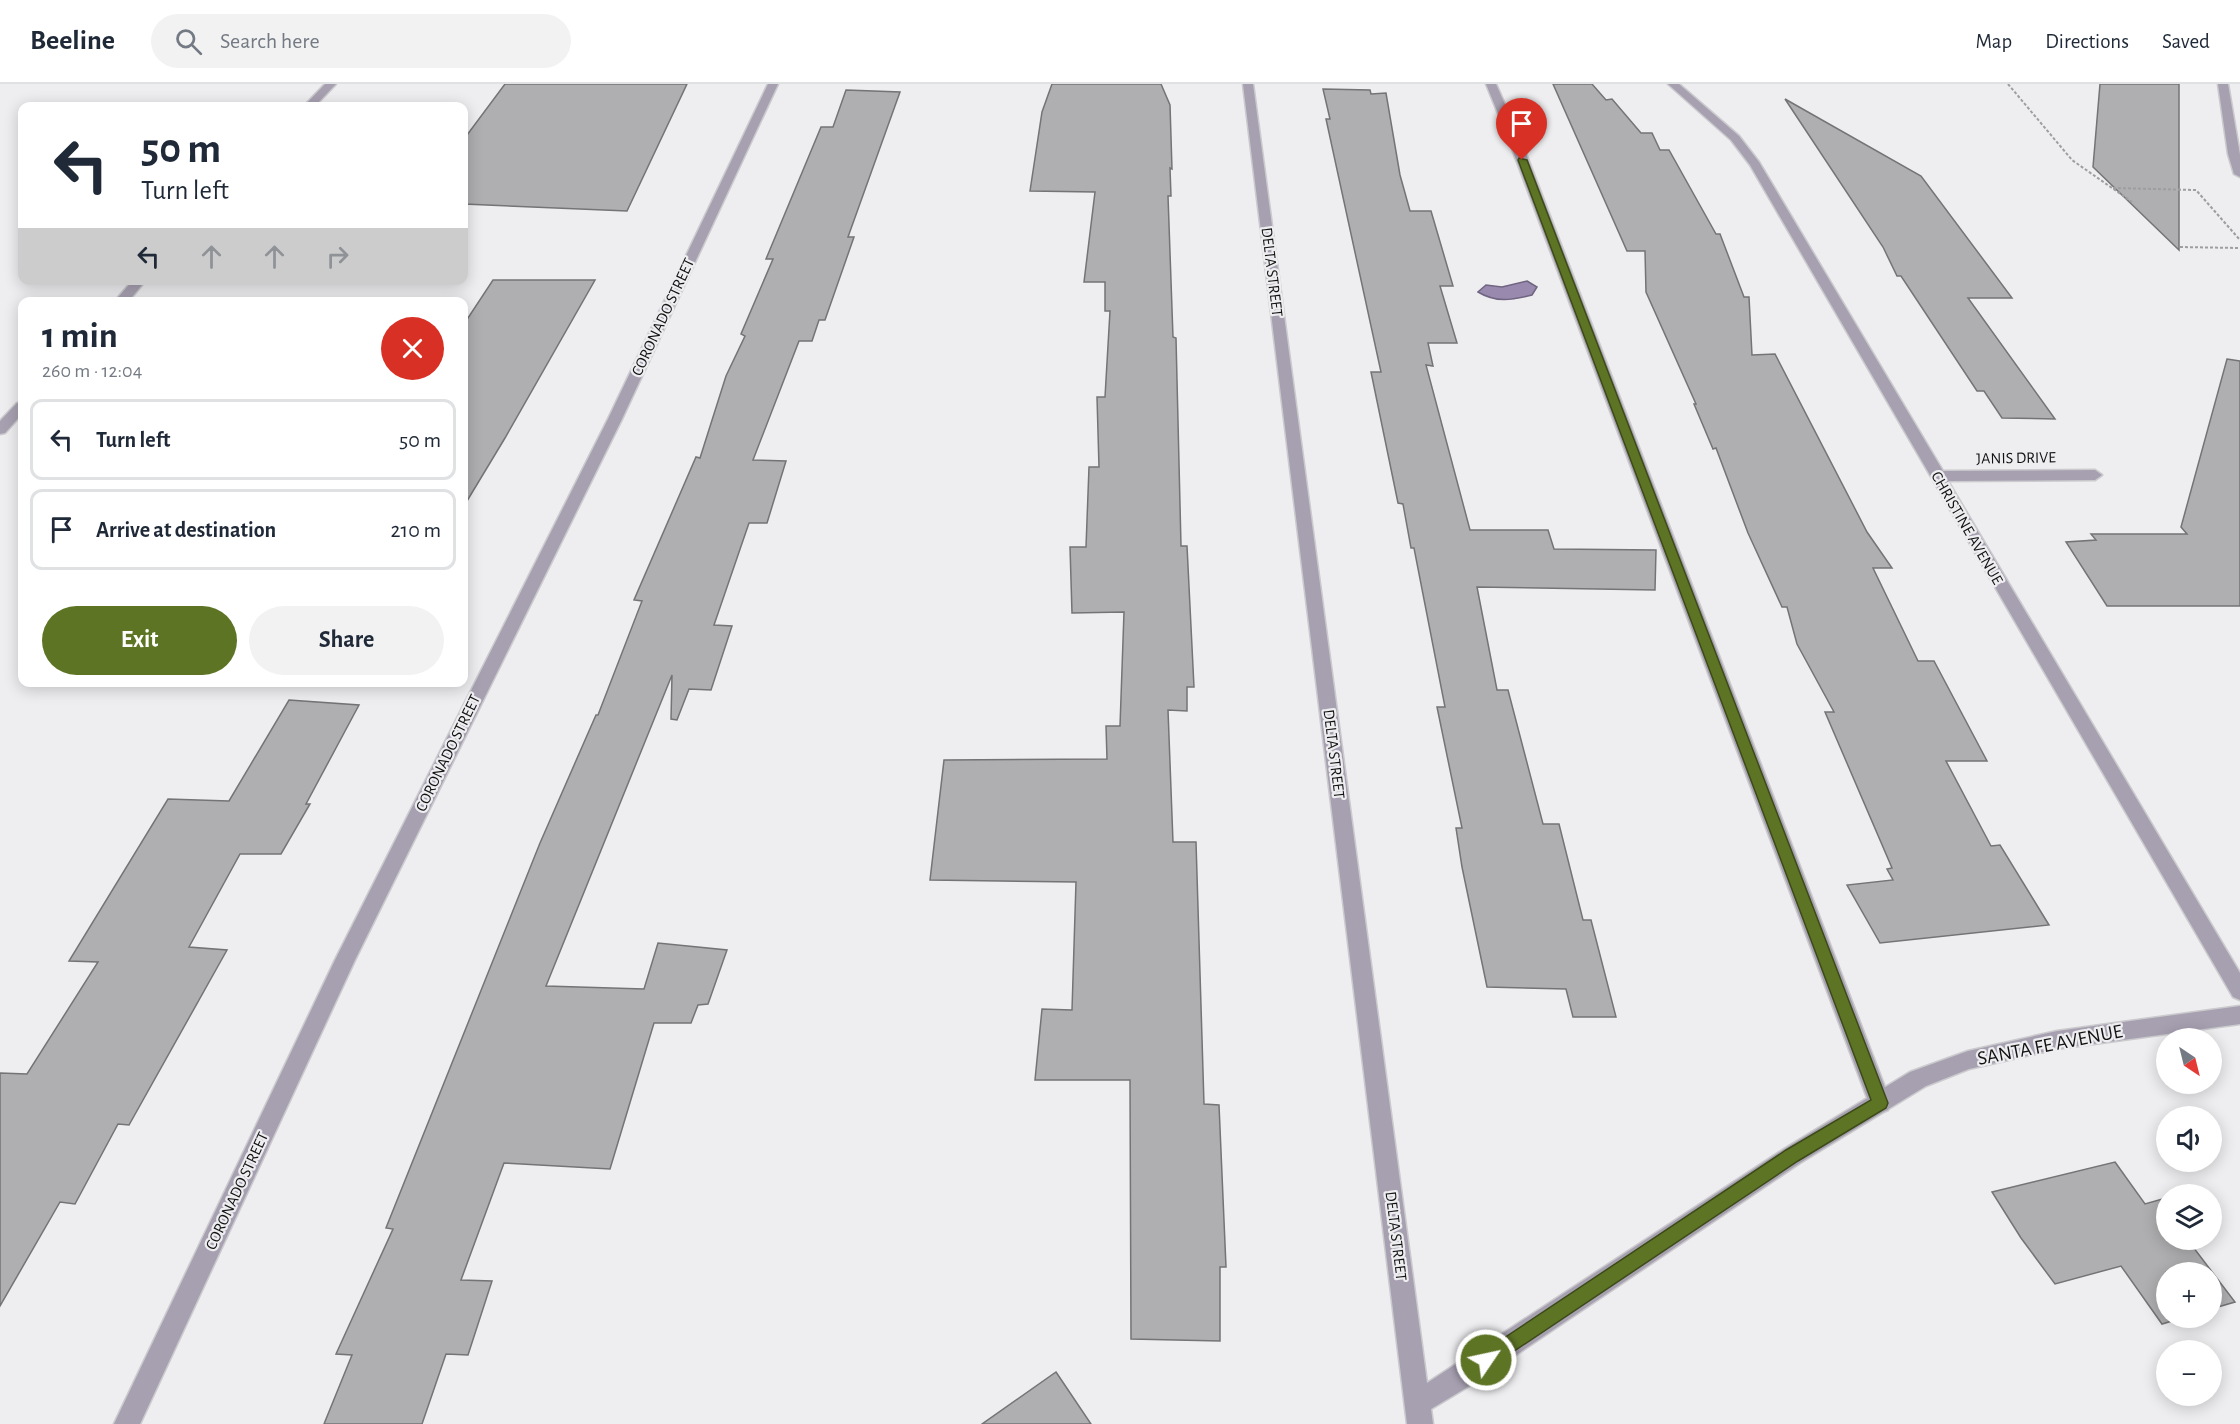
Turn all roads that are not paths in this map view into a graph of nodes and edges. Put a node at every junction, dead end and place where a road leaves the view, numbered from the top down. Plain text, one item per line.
1 (331, 84) edge
2 (773, 84) edge
3 (1248, 84) edge
4 (1491, 84) edge
5 (1673, 84) edge
6 (2223, 84) edge
7 (313, 102) edge
8 (2240, 174) edge
9 (135, 285) edge
10 (125, 297) edge
11 (18, 410) edge
12 (0, 430) edge
13 (2095, 475) dead end
14 (1937, 476) junction
15 (2240, 991) edge
16 (2240, 1015) edge
17 (1880, 1103) junction
18 (1418, 1413) edge
19 (127, 1424) edge

1 - 7 street
2 - 19 street, CORONADO STREET
3 - 18 street, DELTA STREET
4 - 17 street
5 - 14 street, CHRISTINE AVENUE
6 - 8 street
9 - 10 street
11 - 12 street
13 - 14 street, JANIS DRIVE
14 - 15 street, CHRISTINE AVENUE
16 - 17 street, SANTA FE AVENUE
17 - 18 street, SANTA FE AVENUE

